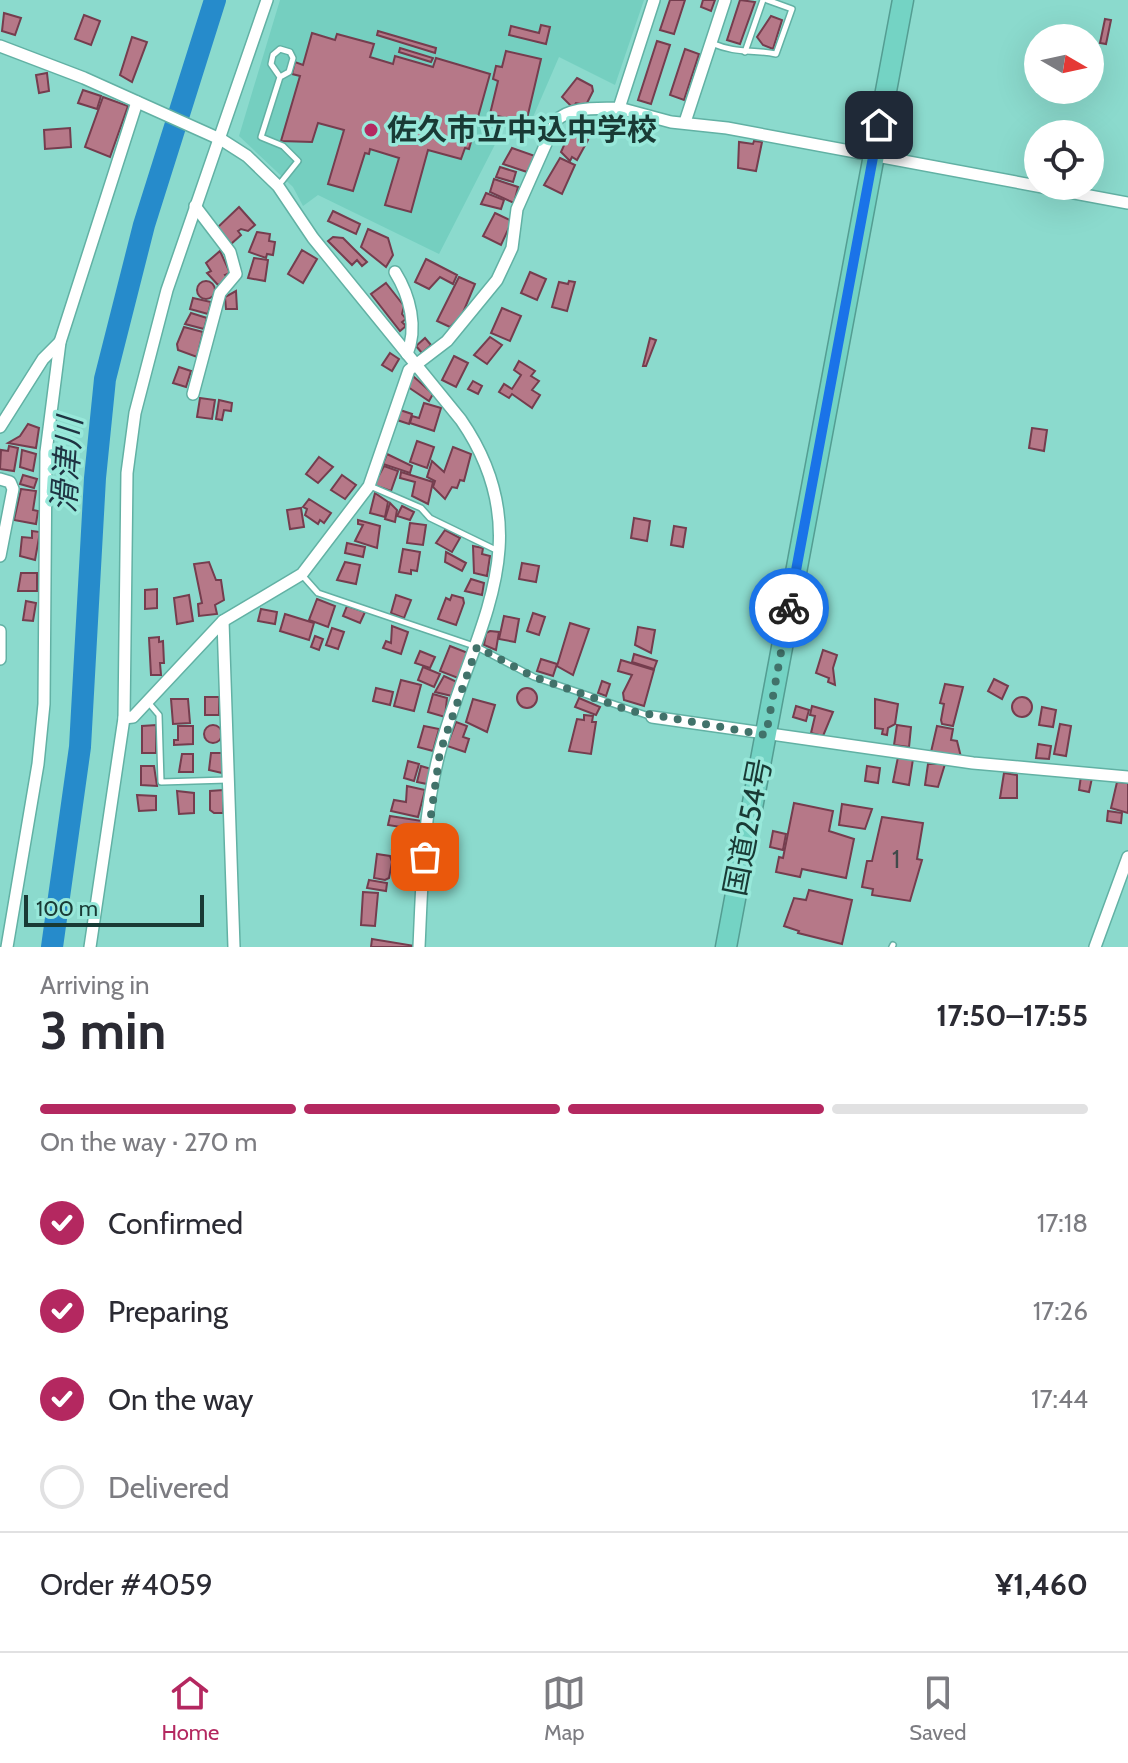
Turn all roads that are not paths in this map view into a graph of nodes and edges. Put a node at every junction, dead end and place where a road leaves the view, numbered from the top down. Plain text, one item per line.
1 (267, 0) edge
2 (654, 0) edge
3 (725, 0) edge
4 (765, 0) edge
5 (903, 0) edge
6 (711, 42) junction
7 (0, 46) edge
8 (744, 52) junction
9 (280, 77) junction
10 (138, 102) junction
11 (619, 108) junction
12 (685, 122) junction
13 (220, 139) junction
14 (874, 156) junction
15 (278, 186) junction
16 (1128, 203) edge
17 (195, 206) junction
18 (395, 272) dead end
19 (60, 342) junction
20 (411, 359) junction
21 (193, 394) dead end
22 (0, 427) edge
23 (0, 479) edge
24 (369, 486) junction
25 (501, 552) junction
26 (0, 556) edge
27 (302, 574) junction
28 (223, 621) junction
29 (0, 631) edge
30 (477, 647) junction
31 (0, 659) edge
32 (147, 701) junction
33 (652, 717) joint
34 (124, 718) junction
35 (766, 735) junction
36 (1128, 777) edge
37 (230, 780) junction
38 (1128, 857) edge
39 (7, 947) edge
40 (90, 947) edge
41 (234, 947) edge
42 (419, 947) edge
43 (726, 947) edge
44 (1095, 947) edge

1 - 13 street
2 - 11 street
3 - 6 street
4 - 8 lane
4 - 8 lane
5 - 14 highway, 国道254号
6 - 8 lane
6 - 12 street
7 - 10 street
9 - 9 lane
9 - 15 lane
10 - 13 street
10 - 19 street
11 - 12 street
11 - 20 street
12 - 14 street
13 - 15 street
13 - 17 street
14 - 16 street
14 - 35 highway, 国道254号
15 - 20 street
17 - 21 street
17 - 34 street
18 - 20 street
19 - 22 street
19 - 39 street
20 - 24 street
20 - 25 street
23 - 26 street
24 - 25 lane
24 - 27 street
25 - 30 street
27 - 28 street
27 - 30 lane
28 - 32 street
28 - 37 street
29 - 31 street
30 - 33 lane
30 - 42 street
32 - 34 street
32 - 37 lane
33 - 35 street
34 - 40 street
35 - 36 street
35 - 43 highway, 国道254号
37 - 41 street
38 - 44 street

